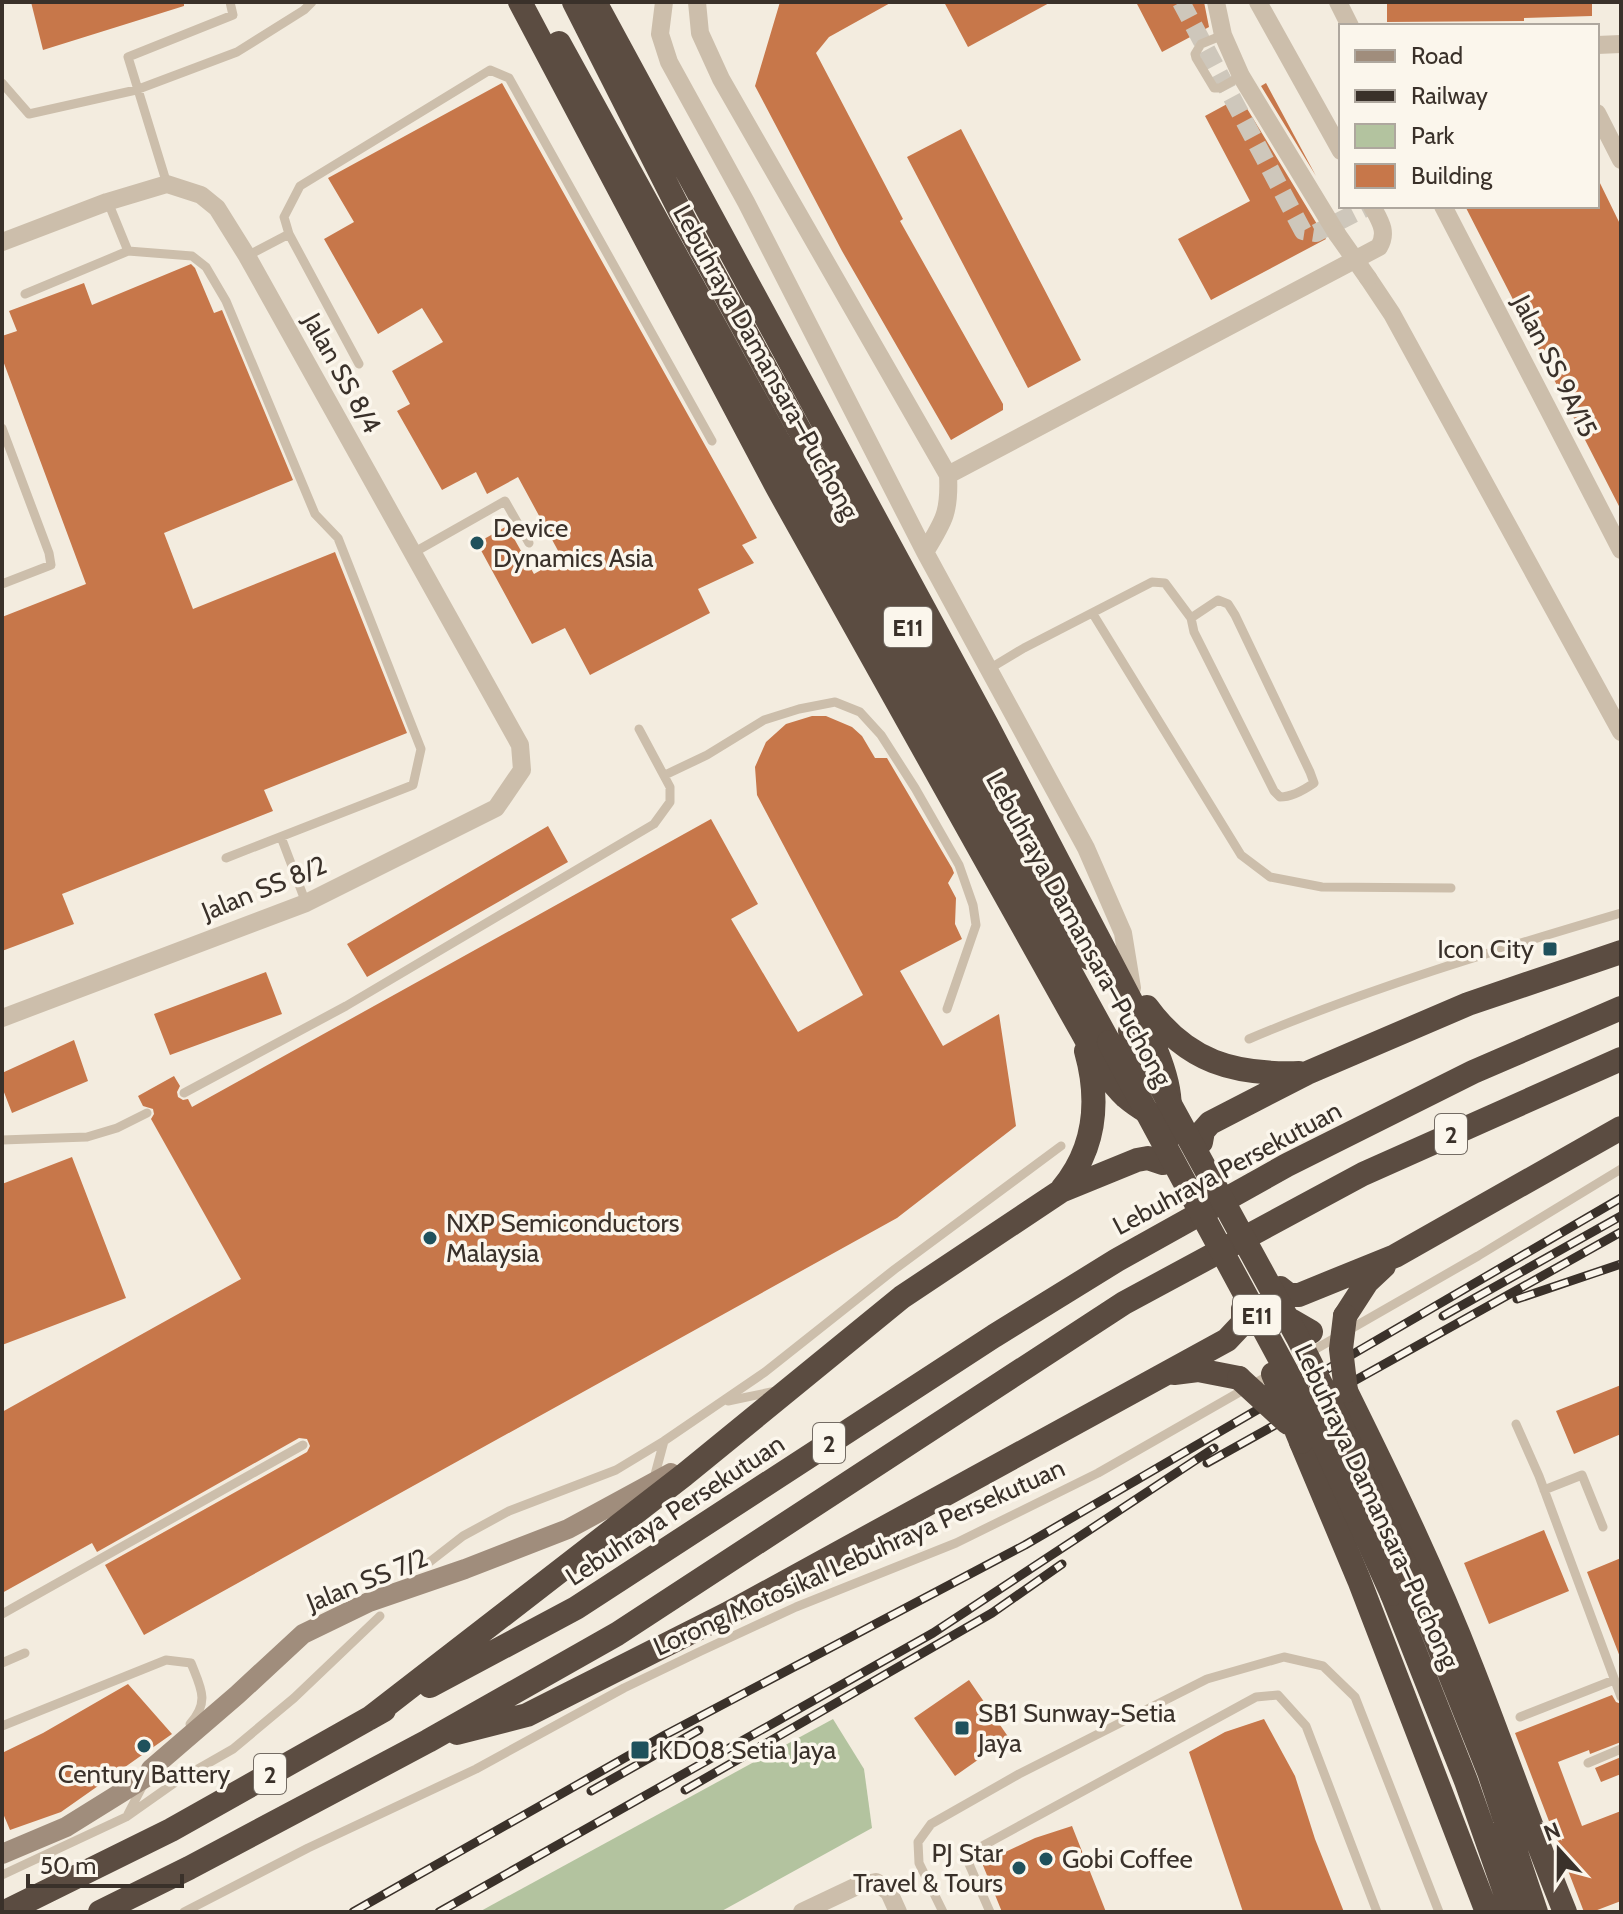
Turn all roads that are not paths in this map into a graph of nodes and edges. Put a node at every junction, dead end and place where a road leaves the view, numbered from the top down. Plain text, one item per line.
1 (230, 2) edge
2 (312, 2) edge
3 (520, 2) edge
4 (536, 2) edge
5 (574, 2) edge
6 (595, 2) edge
7 (664, 2) edge
8 (697, 2) edge
9 (1216, 2) edge
10 (1258, 2) edge
11 (1338, 2) edge
12 (1349, 24) edge
13 (1223, 35) junction
14 (1621, 44) edge
15 (1599, 45) edge
16 (1241, 76) junction
17 (2, 83) edge
18 (136, 90) junction
19 (1599, 117) edge
20 (1339, 147) edge
21 (1621, 160) edge
22 (167, 184) junction
23 (107, 202) junction
24 (1373, 208) edge
25 (1444, 208) edge
26 (289, 234) junction
27 (2, 242) edge
28 (128, 251) junction
29 (247, 256) junction
30 (25, 294) dead end
31 (359, 364) dead end
32 (2, 428) edge
33 (712, 441) dead end
34 (948, 475) junction
35 (529, 543) dead end
36 (1621, 550) edge
37 (925, 552) junction
38 (413, 553) junction
39 (2, 584) edge
40 (1093, 614) junction
41 (1191, 618) junction
42 (989, 669) junction
43 (639, 729) dead end
44 (1621, 732) edge
45 (522, 770) joint
46 (665, 775) junction
47 (281, 837) junction
48 (226, 858) dead end
49 (1451, 888) dead end
50 (306, 903) junction
51 (1621, 913) edge
52 (1100, 944) junction
53 (1621, 952) edge
54 (1132, 988) junction
55 (1621, 1008) edge
56 (947, 1009) dead end
57 (2, 1018) edge
58 (1078, 1025) junction
59 (1249, 1039) dead end
60 (1621, 1059) edge
61 (1307, 1073) junction
62 (184, 1093) dead end
63 (147, 1113) dead end
64 (1169, 1122) junction
65 (1621, 1128) edge
66 (2, 1140) edge
67 (1201, 1142) junction
68 (1061, 1146) dead end
69 (1163, 1163) junction
70 (1621, 1169) edge
71 (1061, 1191) junction
72 (1395, 1256) junction
73 (1290, 1292) junction
74 (1243, 1309) junction
75 (1273, 1316) junction
76 (1301, 1357) dead end
77 (1288, 1365) dead end
78 (1167, 1374) junction
79 (789, 1388) junction
80 (1349, 1397) junction
81 (721, 1402) junction
82 (1516, 1424) dead end
83 (743, 1426) junction
84 (1299, 1438) junction
85 (664, 1441) junction
86 (303, 1445) dead end
87 (652, 1485) junction
88 (1544, 1490) junction
89 (1603, 1527) dead end
90 (427, 1564) dead end
91 (2, 1614) edge
92 (727, 1614) junction
93 (380, 1616) dead end
94 (701, 1651) junction
95 (25, 1653) dead end
96 (2, 1663) edge
97 (1614, 1680) junction
98 (1621, 1697) edge
99 (1520, 1717) dead end
100 (370, 1718) junction
101 (2, 1726) edge
102 (428, 1741) junction
103 (1621, 1749) edge
104 (1588, 1763) dead end
105 (149, 1772) junction
106 (126, 1817) junction
107 (2, 1854) edge
108 (2, 1875) edge
109 (5, 1912) edge
110 (100, 1912) edge
111 (184, 1912) edge
112 (802, 1912) edge
113 (898, 1912) edge
114 (943, 1912) edge
115 (990, 1912) edge
116 (1377, 1912) edge
117 (1439, 1912) edge
118 (1487, 1912) edge
119 (1512, 1912) edge
120 (1536, 1912) edge
121 (1565, 1912) edge

1 - 18 lane
2 - 18 lane
3 - 58 highway
4 - 119 highway, Lebuhraya Damansara–Puchong / E11, bridge
5 - 120 highway, Lebuhraya Damansara–Puchong / E11, bridge
6 - 52 highway
7 - 37 street
8 - 34 street
9 - 13 street
10 - 20 street
11 - 12 street
13 - 16 street
13 - 16 lane
14 - 15 street
16 - 44 street, bridge
17 - 18 lane
18 - 22 lane
19 - 21 street
22 - 23 street
22 - 29 street, Jalan SS 8/4
23 - 27 street
23 - 28 lane
24 - 34 street
25 - 36 street, Jalan SS 9A/15
26 - 29 lane
26 - 31 lane
26 - 33 lane
28 - 30 lane
28 - 47 lane
29 - 38 street, Jalan SS 8/4
32 - 39 lane
34 - 37 street
35 - 38 lane
37 - 42 street
38 - 45 street, Jalan SS 8/4
40 - 41 lane
40 - 42 lane
40 - 49 lane
41 - 41 lane
42 - 54 street
43 - 46 lane
45 - 50 street, Jalan SS 8/2
46 - 56 lane
46 - 62 lane
47 - 48 lane
47 - 50 lane
50 - 57 street, Jalan SS 8/2
51 - 59 lane
52 - 54 highway
52 - 64 highway
53 - 61 highway
54 - 61 highway
55 - 100 highway, Lebuhraya Persekutuan / 2
58 - 64 highway
58 - 71 highway
60 - 102 highway, 2
61 - 67 highway
63 - 66 lane
64 - 67 highway, bridge
64 - 69 highway
65 - 72 highway
67 - 73 highway
68 - 81 lane
69 - 71 highway
69 - 74 highway
70 - 76 lane
71 - 79 highway
72 - 73 highway
72 - 80 highway, bridge
73 - 75 highway, bridge
74 - 75 highway, bridge
74 - 78 highway
75 - 80 highway, bridge
75 - 84 highway, bridge
77 - 94 lane, Lorong Motosikal Lebuhraya Persekutuan
78 - 84 highway, bridge
78 - 92 highway
79 - 81 lane
79 - 83 highway
80 - 121 highway
81 - 85 lane
82 - 88 lane
83 - 87 street, Jalan SS 7/2
83 - 100 highway
84 - 118 highway
85 - 87 lane
85 - 90 lane
86 - 91 lane
87 - 105 street, Jalan SS 7/2
88 - 89 lane
88 - 97 lane
92 - 94 lane
92 - 102 highway
93 - 106 lane
94 - 111 lane, Lorong Motosikal Lebuhraya Persekutuan
95 - 96 lane
97 - 98 lane
97 - 99 lane
100 - 109 highway, Lebuhraya Persekutuan / 2
101 - 105 lane
102 - 110 highway, 2
103 - 104 lane
105 - 106 lane
105 - 107 street, Jalan SS 7/2
106 - 108 lane
112 - 113 street
114 - 117 lane
115 - 116 lane

